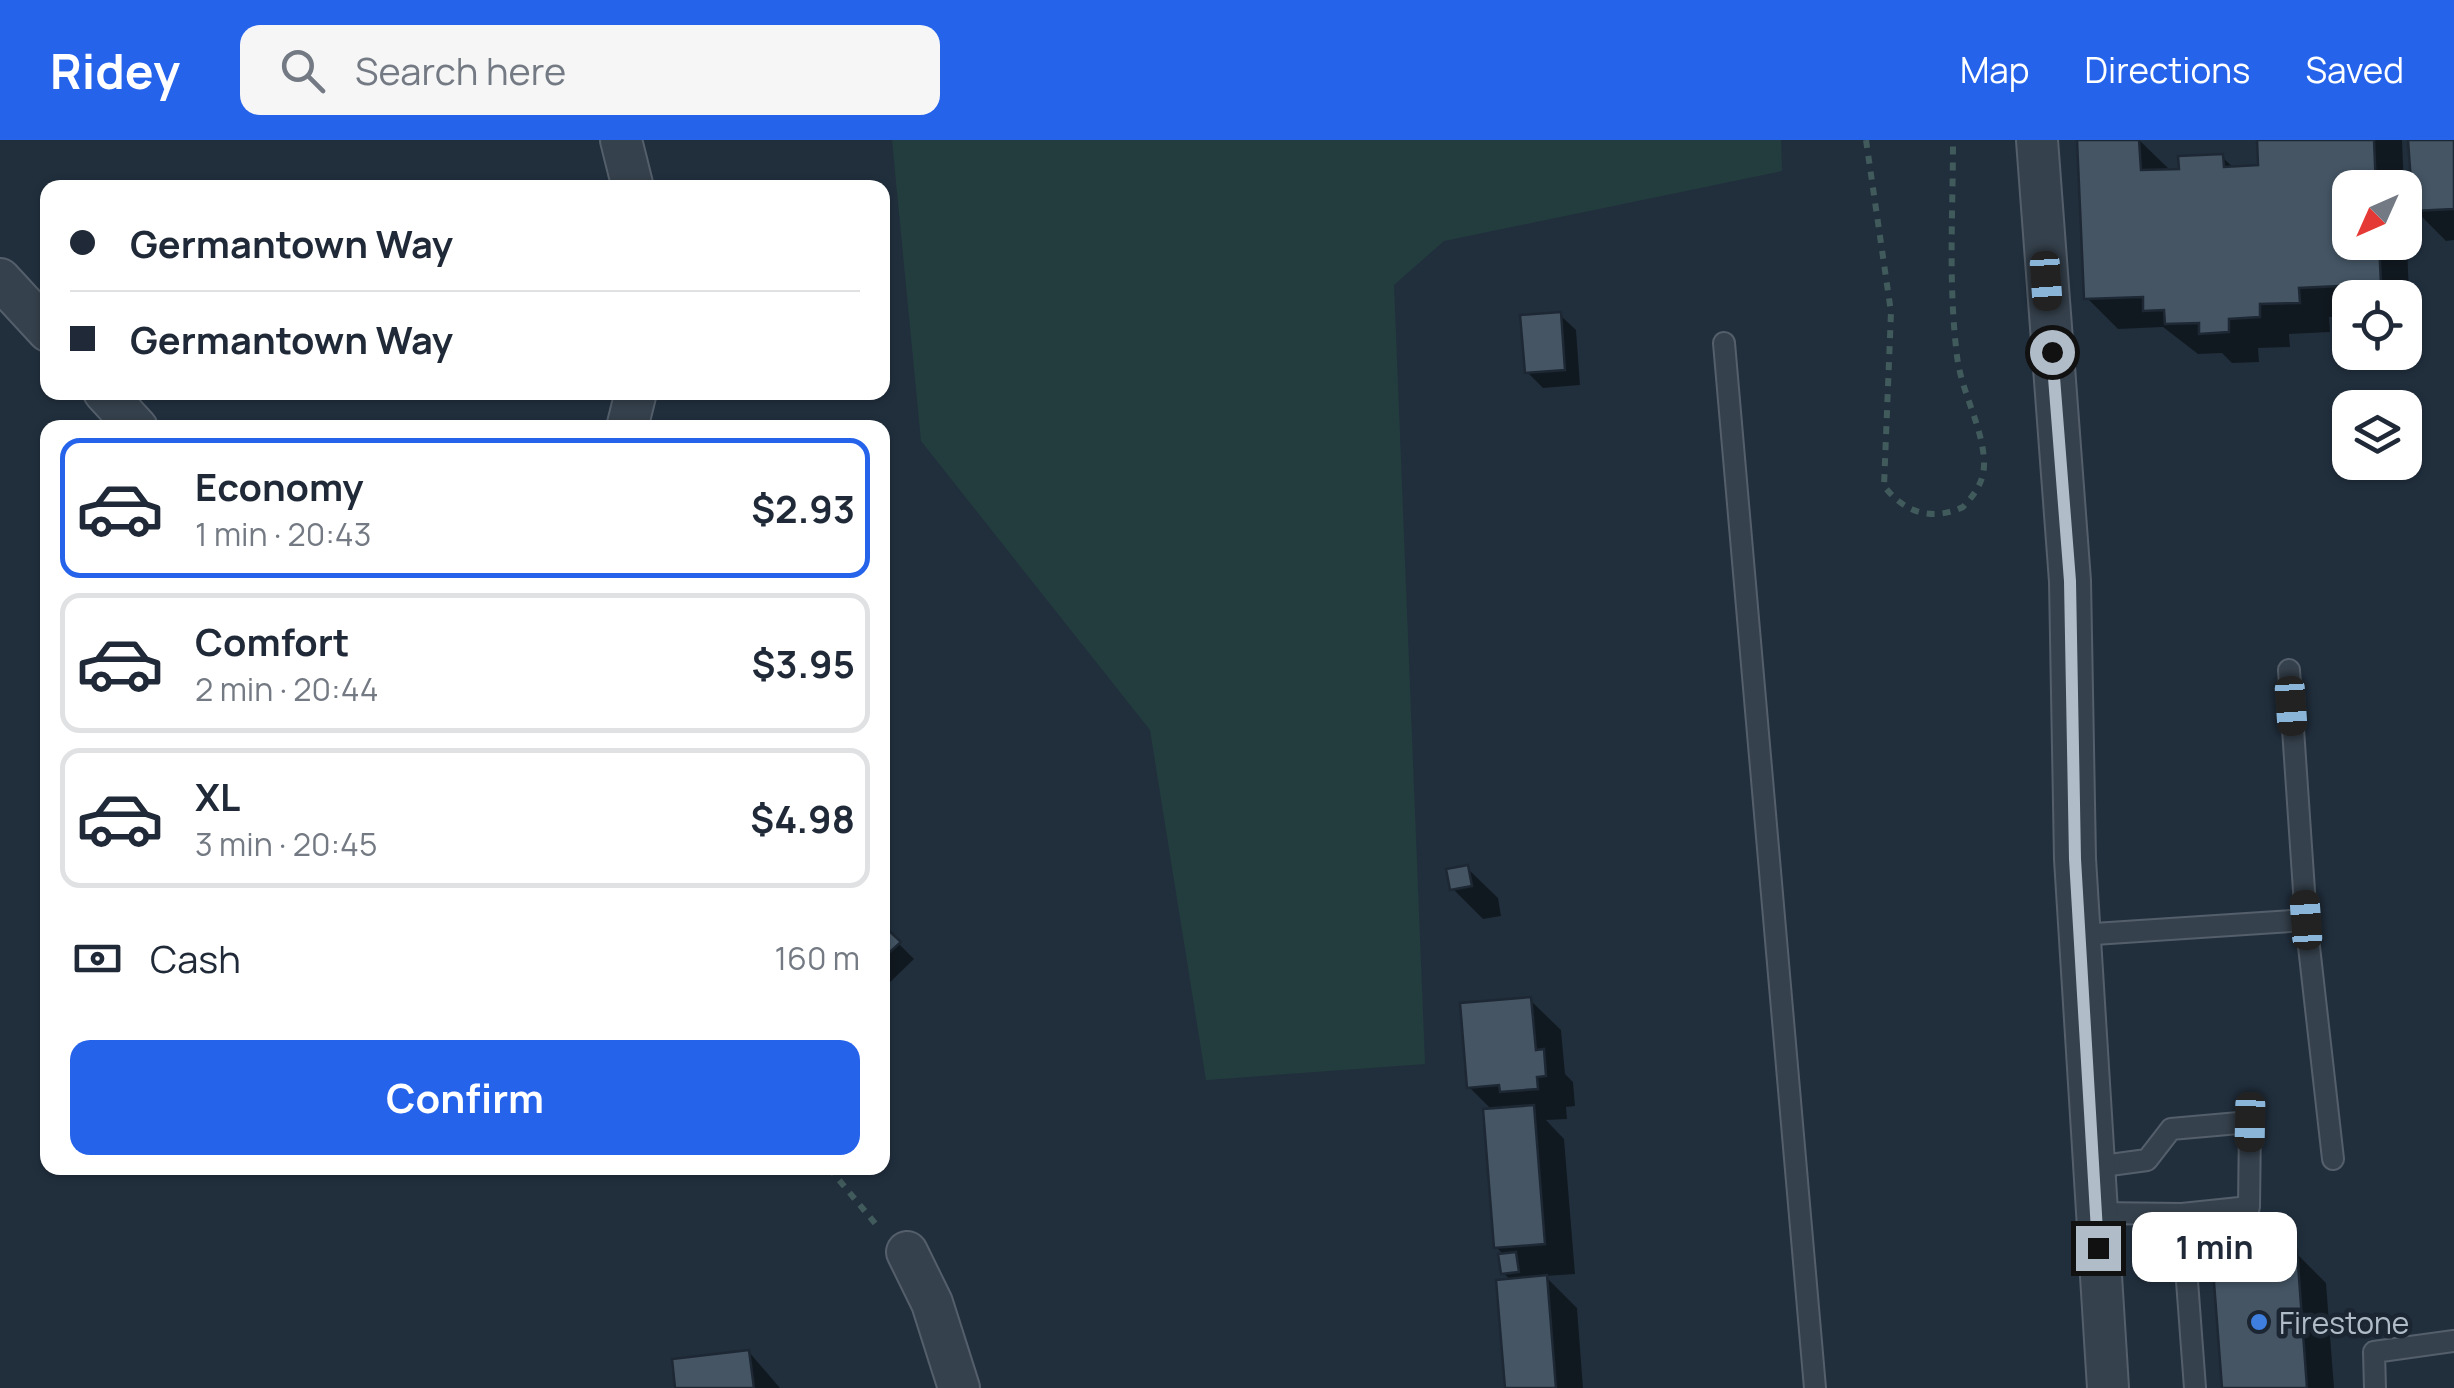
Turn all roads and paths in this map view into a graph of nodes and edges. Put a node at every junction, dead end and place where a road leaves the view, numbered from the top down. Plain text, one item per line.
1 (621, 140) edge
2 (1866, 140) edge
3 (1953, 140) edge
4 (2036, 140) edge
5 (631, 180) edge
6 (0, 279) edge
7 (40, 322) edge
8 (1724, 343) dead end
9 (111, 400) edge
10 (130, 420) edge
11 (2288, 670) dead end
12 (2306, 920) junction
13 (2078, 935) junction
14 (2333, 1160) dead end
15 (2096, 1167) junction
16 (835, 1175) edge
17 (2096, 1213) junction
18 (2182, 1214) junction
19 (908, 1252) joint
20 (2454, 1341) edge
21 (958, 1388) edge
22 (1815, 1388) edge
23 (2108, 1388) edge
24 (2195, 1388) edge
25 (2374, 1388) edge

1 - 5 street
2 - 3 path
4 - 13 street
6 - 7 street
8 - 22 lane
9 - 10 street
11 - 12 lane
12 - 13 lane
12 - 14 lane
13 - 15 street
15 - 17 street
15 - 18 lane
16 - 19 path
17 - 18 lane
17 - 23 street
18 - 24 lane
19 - 21 street
20 - 25 lane

